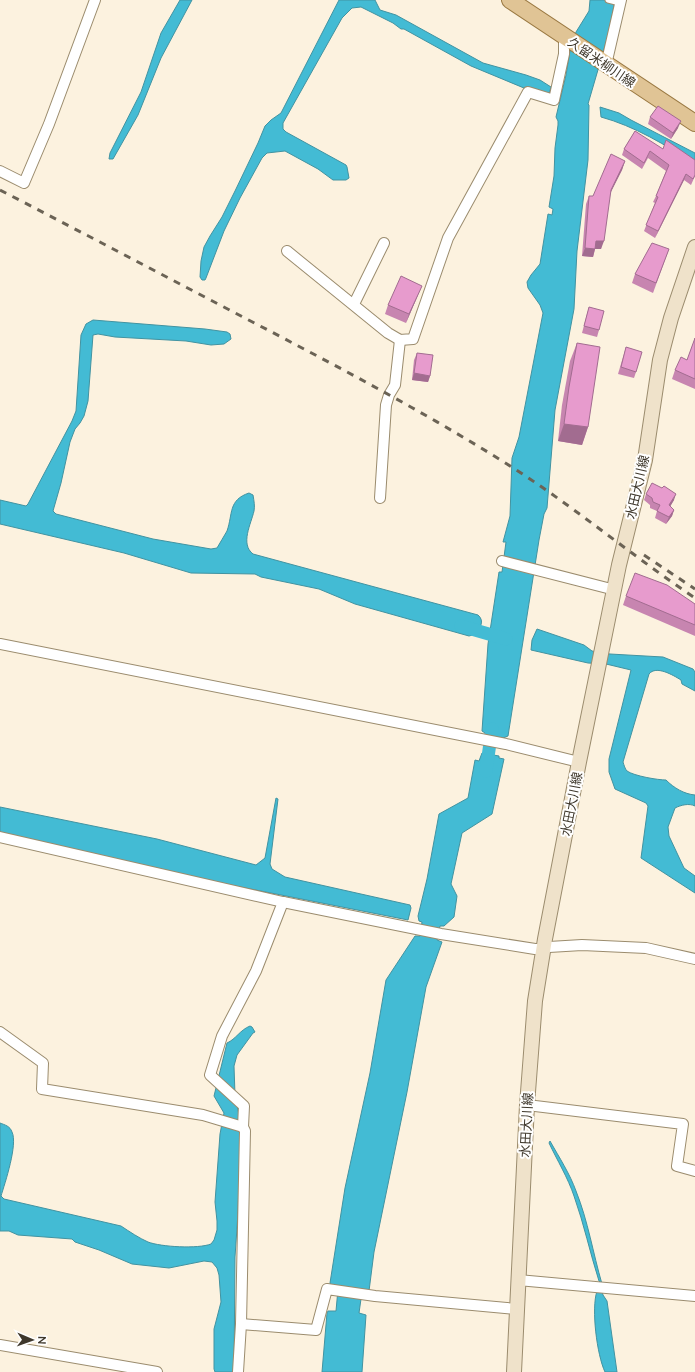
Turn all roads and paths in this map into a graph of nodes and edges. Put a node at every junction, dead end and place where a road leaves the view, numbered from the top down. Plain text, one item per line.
1 (95, 0) edge
2 (510, 0) edge
3 (608, 0) edge
4 (621, 1) edge
5 (568, 39) junction
6 (604, 64) junction
7 (695, 123) edge
8 (0, 171) edge
9 (384, 243) dead end
10 (695, 247) edge
11 (287, 251) dead end
12 (354, 304) junction
13 (400, 340) junction
14 (380, 498) dead end
15 (502, 561) dead end
16 (615, 590) junction
17 (0, 644) edge
18 (579, 762) junction
19 (0, 837) edge
20 (283, 902) junction
21 (544, 949) junction
22 (695, 958) edge
23 (0, 1032) edge
24 (527, 1105) junction
25 (243, 1127) junction
26 (695, 1171) edge
27 (518, 1280) junction
28 (695, 1296) edge
29 (517, 1309) junction
30 (241, 1324) junction
31 (0, 1345) edge
32 (157, 1372) edge
33 (238, 1372) edge
34 (514, 1372) edge

1 - 8 street
2 - 5 main road, 久留米柳川線
3 - 4 lane
4 - 6 street
5 - 6 main road, 久留米柳川線
5 - 13 street
6 - 7 main road, 久留米柳川線
9 - 12 street
10 - 16 main road, 水田大川線
11 - 12 street
12 - 13 street
13 - 14 street
15 - 16 street
16 - 18 main road, 水田大川線
17 - 18 street
18 - 21 main road, 水田大川線
19 - 20 street
20 - 21 street
20 - 25 street
21 - 22 street
21 - 24 main road, 水田大川線
23 - 25 street
24 - 26 street
24 - 27 main road, 水田大川線
25 - 30 street
27 - 28 street
27 - 29 main road, 水田大川線
29 - 30 street
29 - 34 main road, 水田大川線
30 - 33 street
31 - 32 street

